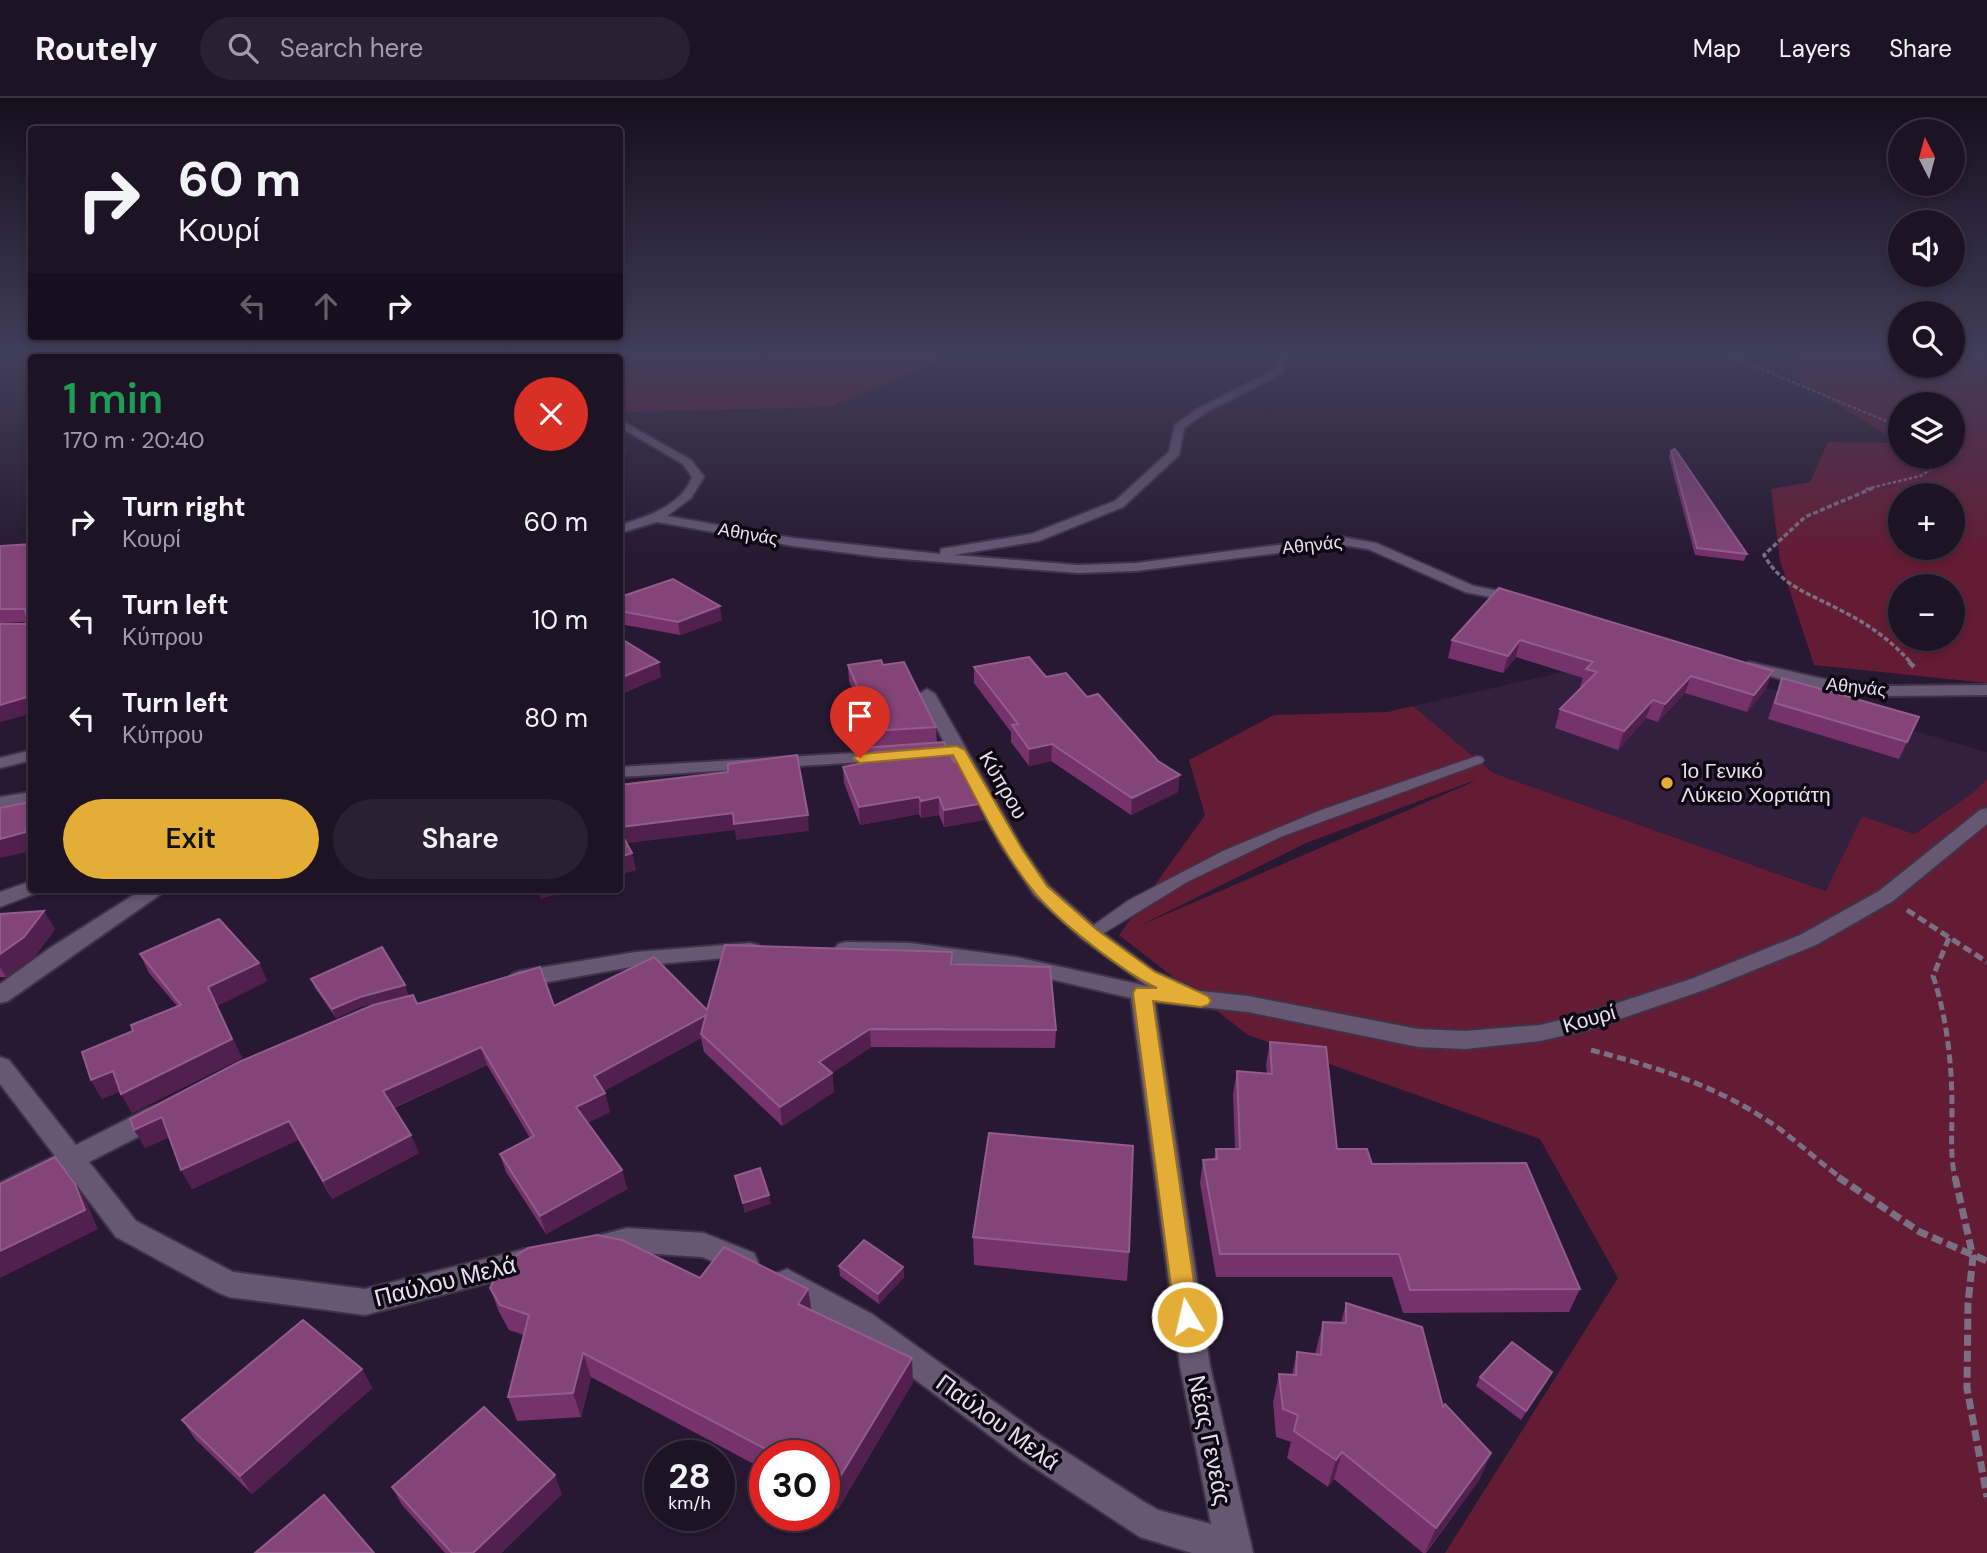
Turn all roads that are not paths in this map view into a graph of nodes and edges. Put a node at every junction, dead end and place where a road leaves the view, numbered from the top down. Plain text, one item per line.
1 (1186, 422) edge
2 (623, 425) edge
3 (656, 518) junction
4 (623, 528) edge
5 (879, 554) junction
6 (1538, 603) edge
7 (1738, 664) edge
8 (1987, 690) edge
9 (926, 694) dead end
10 (957, 750) junction
11 (28, 756) edge
12 (1478, 760) dead end
13 (0, 764) edge
14 (623, 772) edge
15 (28, 799) edge
16 (0, 803) edge
17 (1987, 814) edge
18 (28, 889) edge
19 (152, 893) edge
20 (0, 900) edge
21 (1090, 934) junction
22 (776, 949) edge
23 (830, 949) edge
24 (504, 982) edge
25 (1142, 993) junction
26 (0, 995) edge
27 (1201, 1001) junction
28 (0, 1066) edge
29 (178, 1104) edge
30 (71, 1160) junction
31 (0, 1196) edge
32 (1235, 1549) edge

1 - 5 street
2 - 3 street
3 - 4 street, Αθηνάς
3 - 5 street, Αθηνάς
5 - 6 street, Αθηνάς
7 - 8 street, Αθηνάς
9 - 10 street
10 - 14 street, Κύπρου
10 - 21 street, Κύπρου
11 - 13 street
12 - 21 lane
15 - 16 street
17 - 27 street, Κουρί
18 - 20 street
19 - 26 street
21 - 27 street, Κύπρου
22 - 24 street
23 - 25 street, Κουρί
25 - 27 street, Κουρί
25 - 32 street, Νέας Γενεάς
28 - 30 street, Παύλου Μελά
29 - 30 street
30 - 31 street
30 - 32 street, Παύλου Μελά

